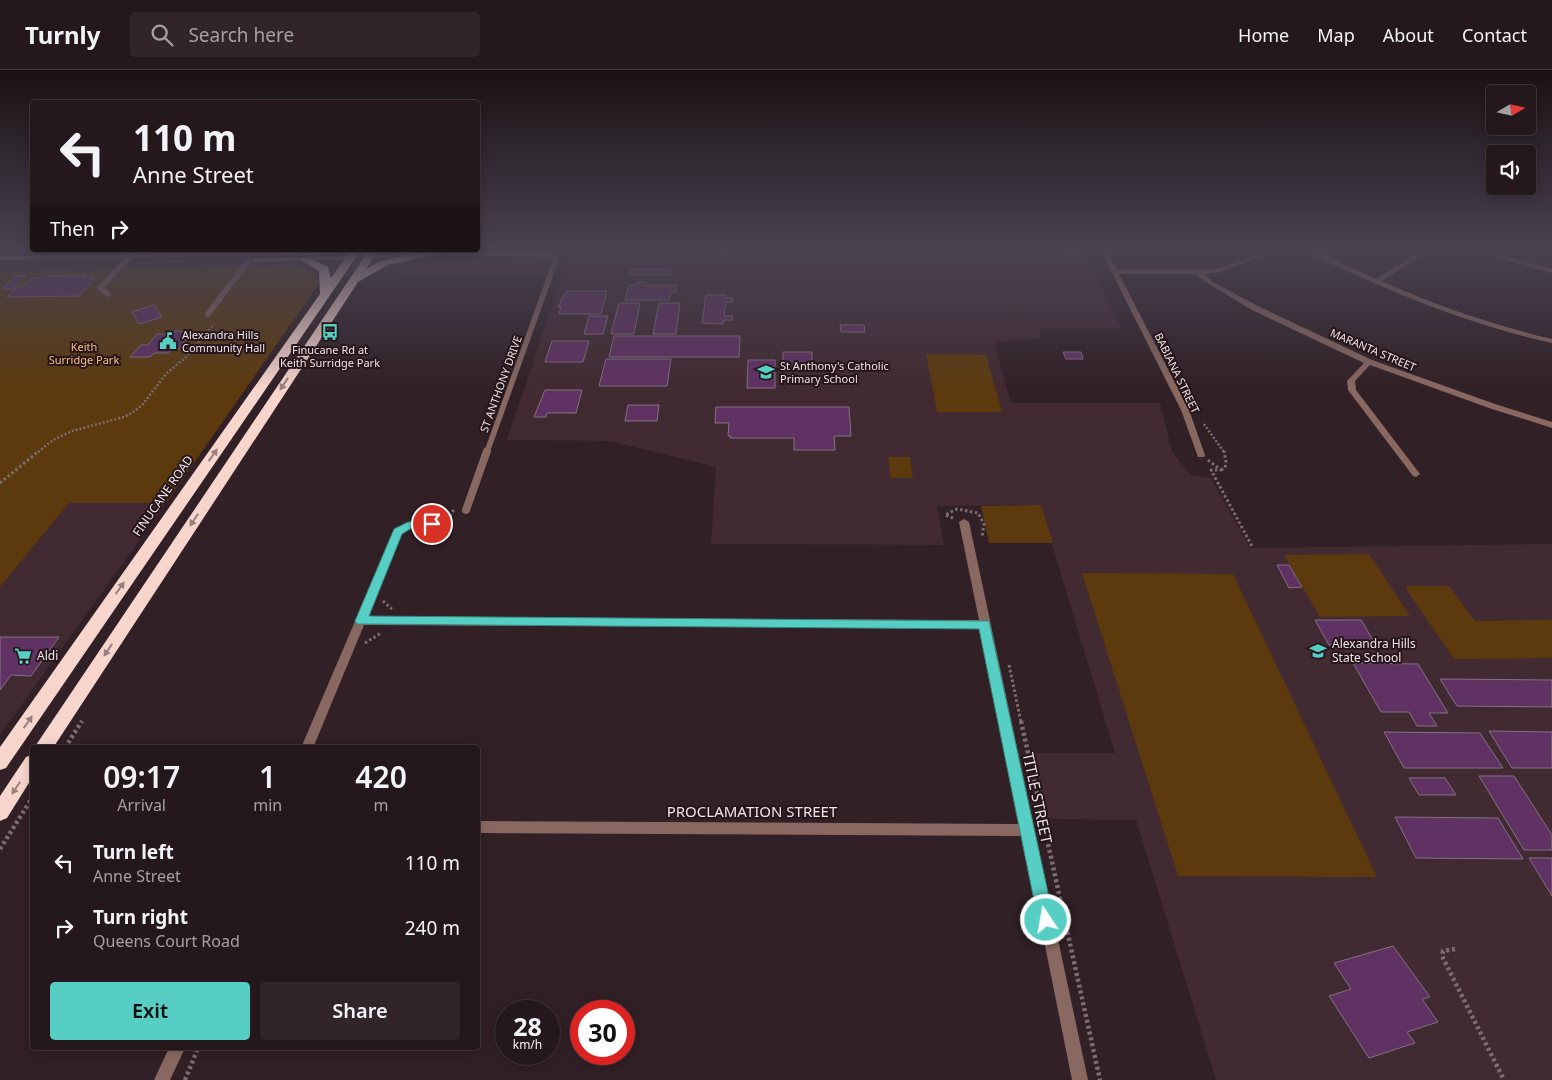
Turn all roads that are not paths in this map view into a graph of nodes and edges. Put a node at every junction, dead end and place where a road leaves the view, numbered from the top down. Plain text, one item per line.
1 (222, 296) edge
2 (324, 296) edge
3 (343, 296) edge
4 (543, 296) edge
5 (1126, 296) edge
6 (1234, 296) edge
7 (1413, 296) edge
8 (208, 314) dead end
9 (1552, 341) edge
10 (1369, 362) junction
11 (1552, 425) edge
12 (1201, 455) road end
13 (1416, 474) dead end
14 (466, 510) dead end
15 (964, 522) dead end
16 (436, 528) road end
17 (361, 621) junction
18 (984, 624) junction
19 (45, 745) edge
20 (308, 745) edge
21 (0, 762) edge
22 (30, 766) edge
23 (0, 812) edge
24 (480, 827) edge
25 (1027, 830) junction
26 (175, 1050) edge
27 (162, 1080) edge
28 (1080, 1080) edge

1 - 8 lane
21 -> 2 highway, FINUCANE ROAD
3 -> 19 highway
4 - 14 lane, ST ANTHONY DRIVE
5 - 12 street, BABIANA STREET
6 - 10 street, MARANTA STREET
7 - 9 street
10 - 11 street, MARANTA STREET
10 - 13 street
15 - 18 street, TITLE STREET
16 - 17 street
17 - 18 street
17 - 20 street
18 - 25 street, TITLE STREET
22 -> 23 highway
24 - 25 street, PROCLAMATION STREET
25 - 28 street, TITLE STREET
26 - 27 street

